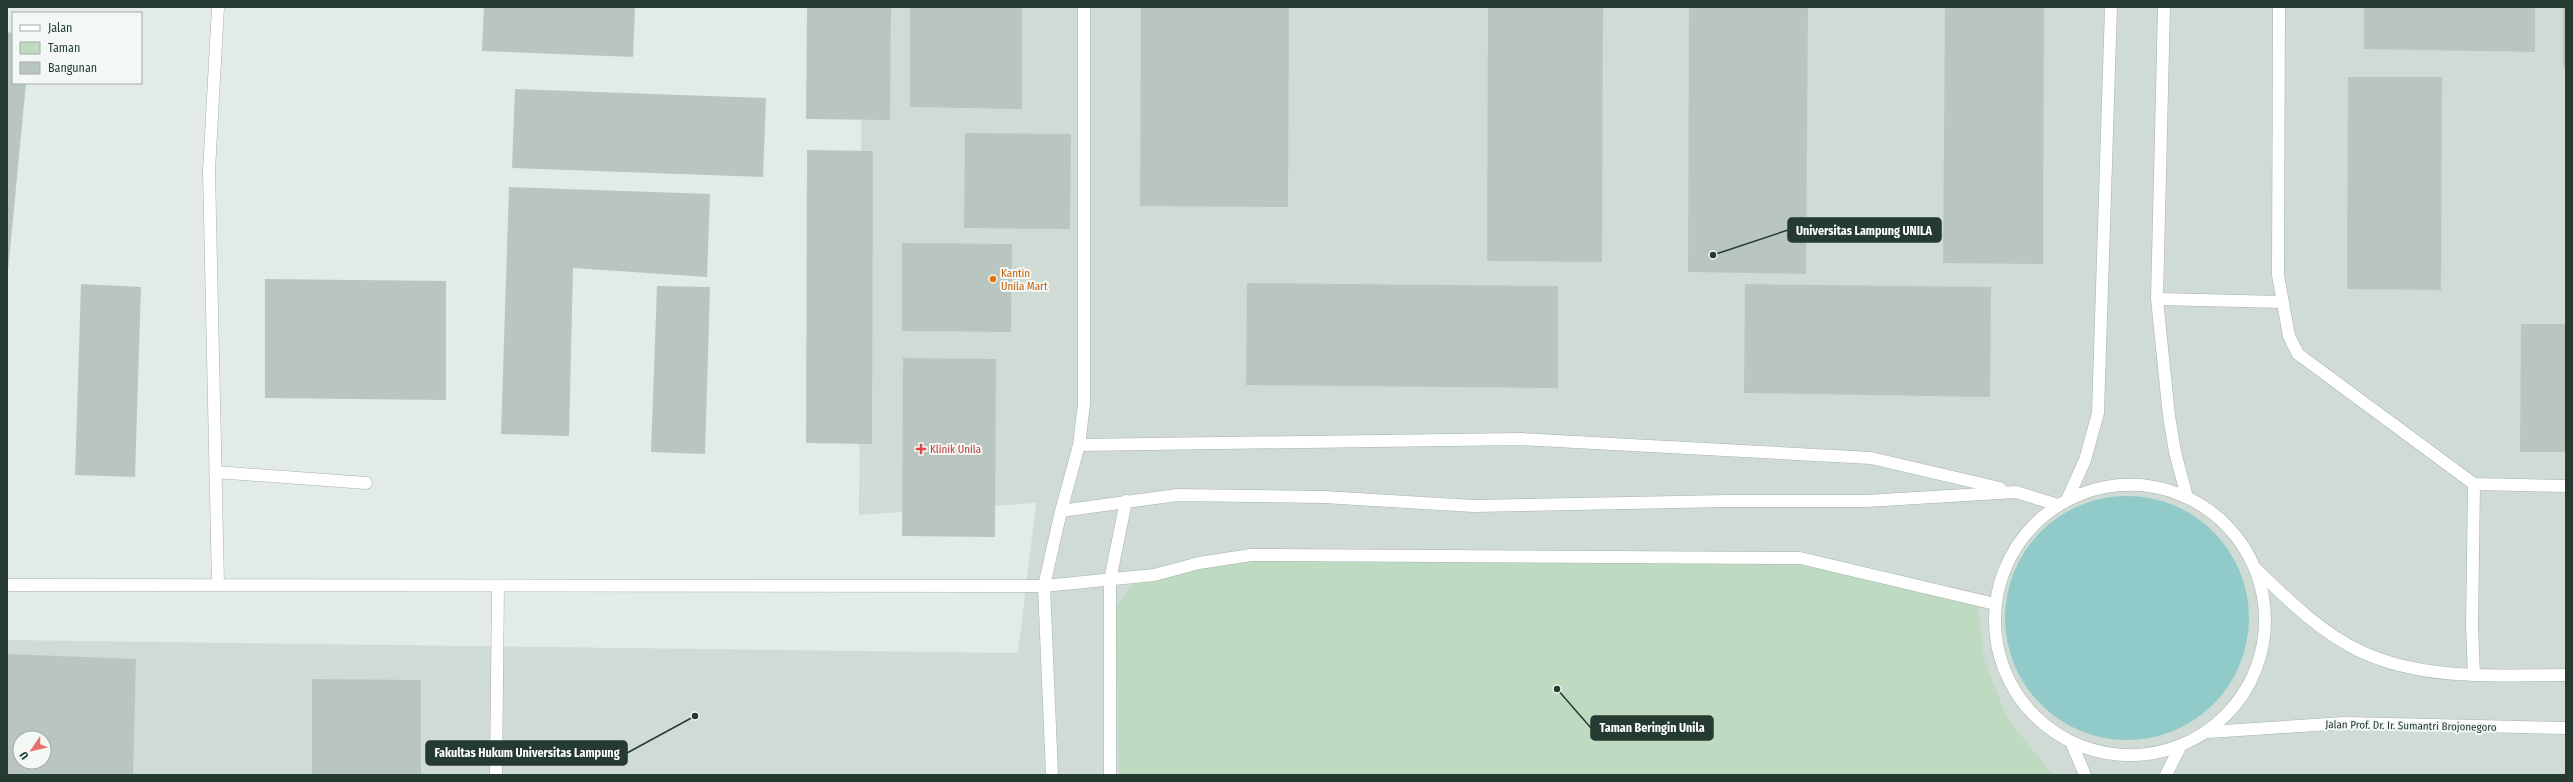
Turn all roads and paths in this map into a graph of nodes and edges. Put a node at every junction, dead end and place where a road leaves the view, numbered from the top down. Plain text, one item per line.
1 (218, 7) edge
2 (1084, 7) edge
3 (2111, 7) edge
4 (2164, 7) edge
5 (2278, 7) edge
6 (2157, 299) junction
7 (2282, 302) junction
8 (1079, 445) junction
9 (215, 472) junction
10 (366, 483) dead end
11 (2474, 484) junction
12 (2566, 486) edge
13 (2016, 492) junction
14 (2187, 497) junction
15 (1126, 501) junction
16 (2062, 502) junction
17 (1061, 511) junction
18 (2255, 568) junction
19 (1110, 580) junction
20 (7, 585) edge
21 (218, 585) junction
22 (498, 586) junction
23 (1044, 586) junction
24 (1995, 604) junction
25 (2474, 675) junction
26 (2566, 675) edge
27 (2566, 728) edge
28 (2209, 732) junction
29 (2072, 744) junction
30 (2180, 747) junction
31 (496, 775) edge
32 (1052, 775) edge
33 (1110, 775) edge
34 (2085, 775) edge
35 (2166, 775) edge

1 - 9 street
2 - 8 street
3 - 16 street
4 - 6 street
5 - 7 street
6 - 7 street
6 - 14 street
7 - 11 street
8 - 13 street
8 - 17 street
9 - 10 street
9 - 21 street
11 - 12 street
11 - 25 street
13 - 15 street
13 - 16 street
14 - 16 street
14 - 18 street
15 - 17 street
15 - 19 street
16 - 24 street
17 - 23 street
18 - 25 street
18 - 28 street
19 - 23 street
19 - 24 street
19 - 33 street
20 - 21 street
21 - 22 street
22 - 23 street
22 - 31 street
23 - 32 street
24 - 29 street
25 - 26 street
27 - 28 street, Jalan Prof. Dr. Ir. Sumantri Brojonegoro
28 - 30 street
29 - 30 street
29 - 34 street
30 - 35 street

